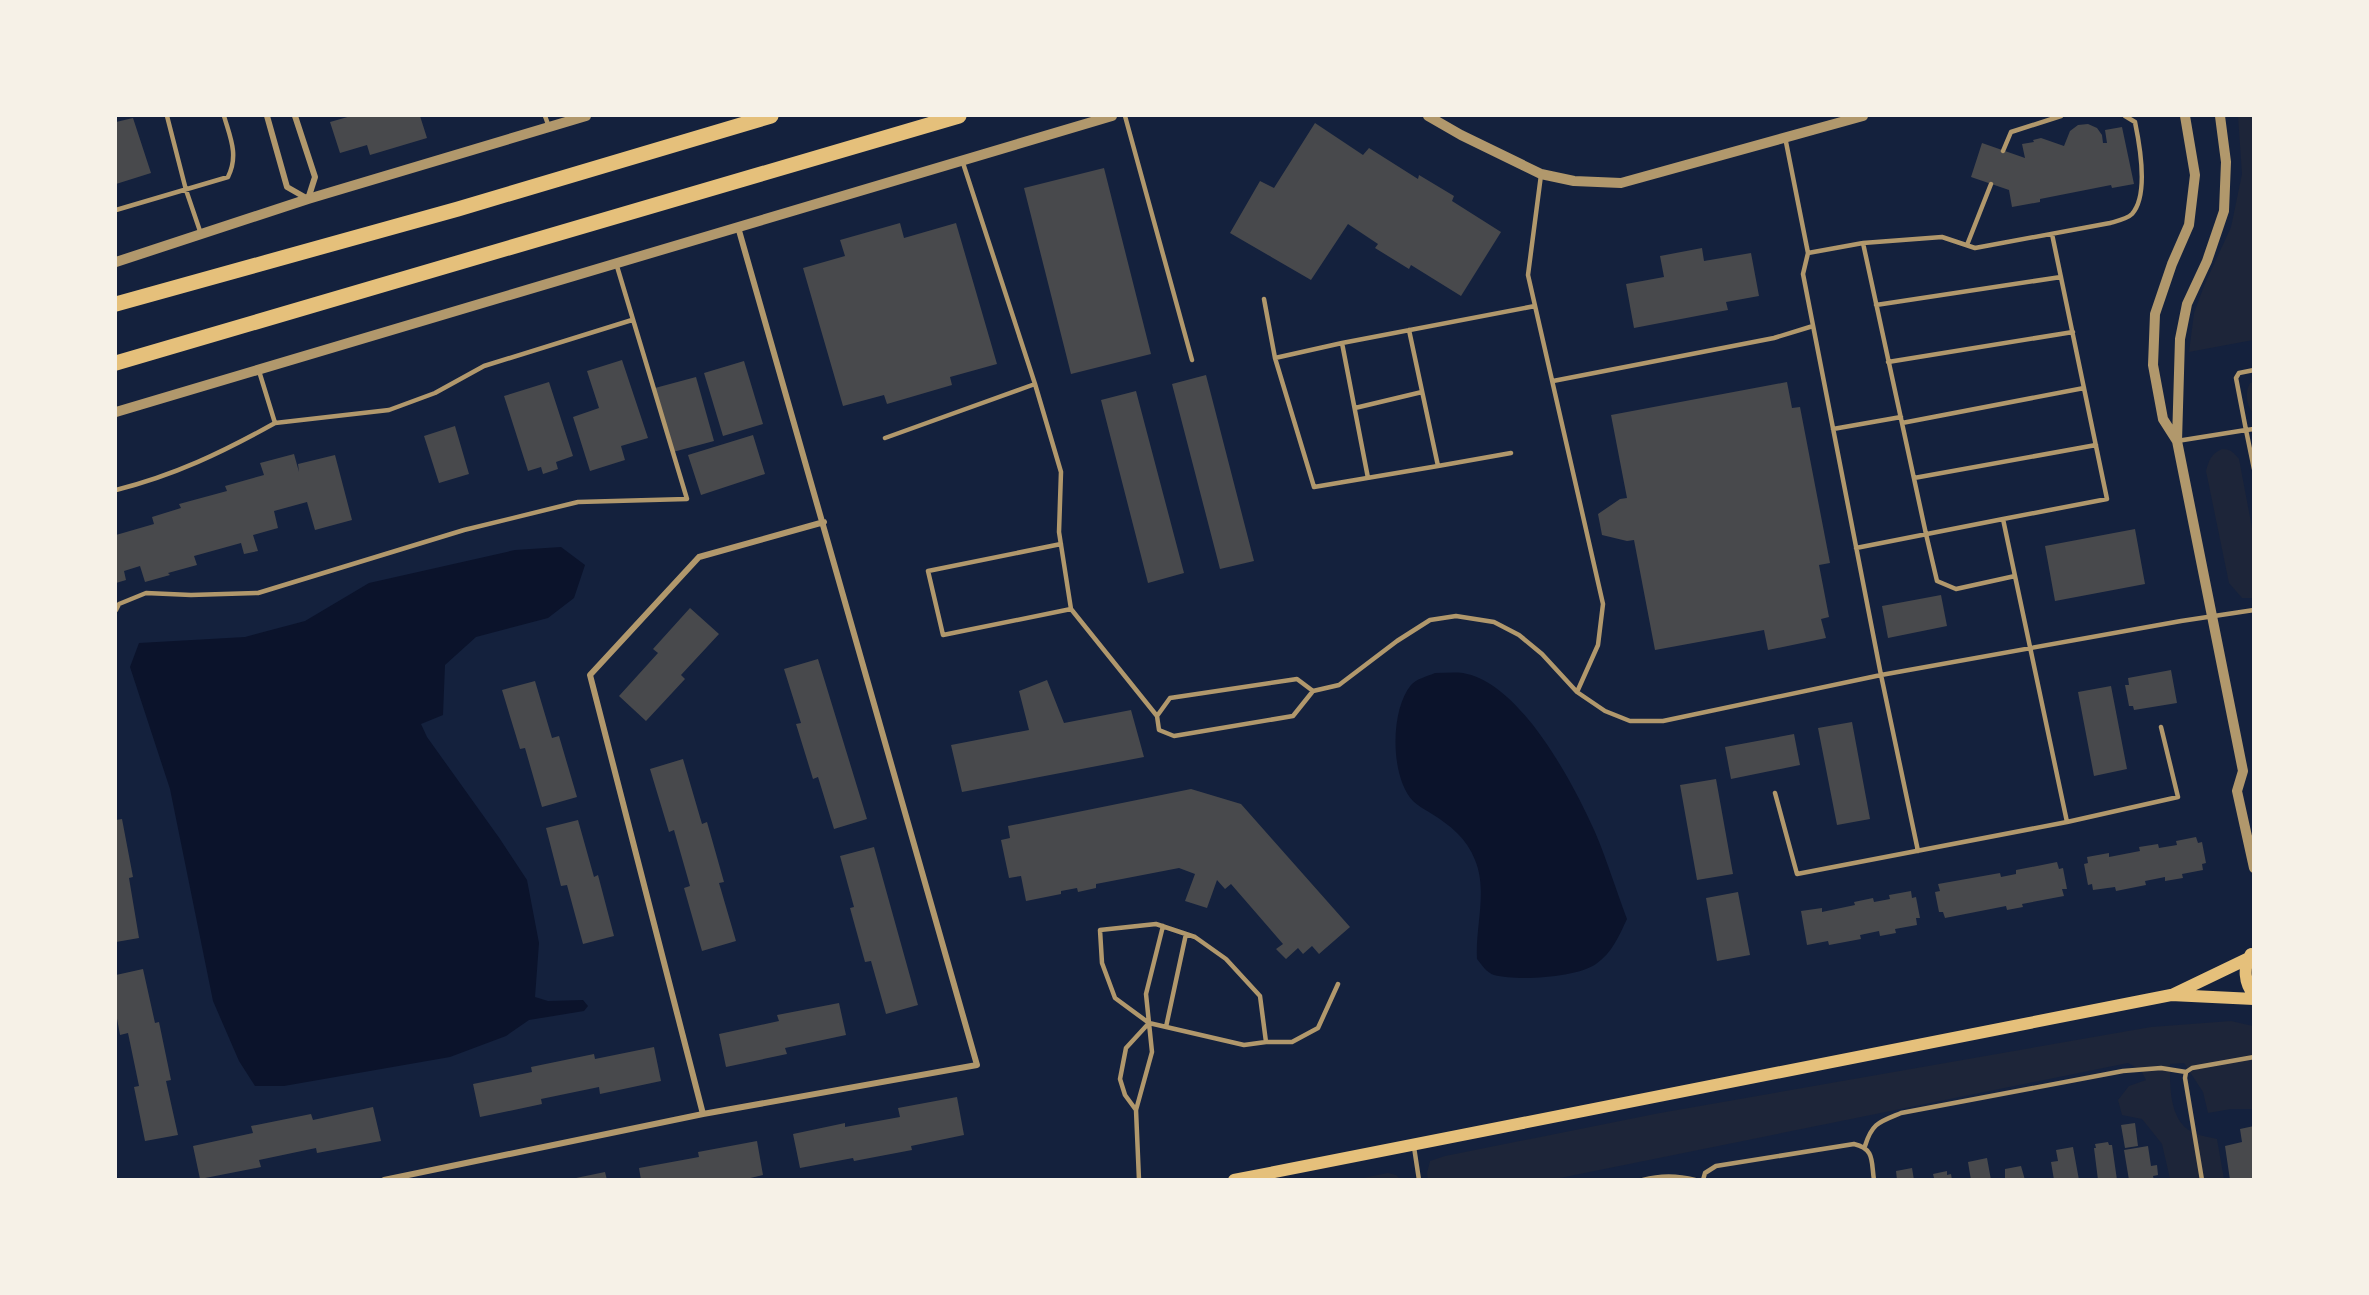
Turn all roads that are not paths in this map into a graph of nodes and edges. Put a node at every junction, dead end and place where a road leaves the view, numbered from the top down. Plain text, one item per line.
1 (167, 116) edge
2 (224, 116) edge
3 (267, 116) edge
4 (295, 116) edge
5 (545, 116) edge
6 (586, 116) edge
7 (771, 116) edge
8 (959, 116) edge
9 (1112, 116) edge
10 (1125, 116) edge
11 (1428, 116) edge
12 (1863, 116) edge
13 (2061, 116) edge
14 (2125, 116) edge
15 (2186, 116) edge
16 (2220, 116) edge
17 (549, 127) junction
18 (1785, 137) junction
19 (2003, 151) dead end
20 (962, 160) junction
21 (1541, 174) junction
22 (1991, 184) dead end
23 (186, 190) junction
24 (308, 199) junction
25 (116, 210) edge
26 (738, 227) junction
27 (201, 234) junction
28 (2052, 234) junction
29 (1863, 243) junction
30 (1967, 245) junction
31 (1808, 253) junction
32 (116, 262) edge
33 (616, 263) junction
34 (2061, 277) junction
35 (1264, 299) dead end
36 (116, 304) edge
37 (1876, 305) junction
38 (1535, 306) junction
39 (632, 320) junction
40 (1813, 326) junction
41 (1409, 330) junction
42 (2073, 332) junction
43 (1342, 343) junction
44 (1275, 358) junction
45 (1192, 360) dead end
46 (1888, 362) junction
47 (116, 363) edge
48 (259, 370) junction
49 (2253, 370) edge
50 (1553, 381) junction
51 (1035, 384) junction
52 (2084, 388) junction
53 (1422, 392) junction
54 (1355, 408) junction
55 (116, 412) edge
56 (1900, 417) junction
57 (274, 423) junction
58 (1902, 423) junction
59 (1833, 429) junction
60 (2253, 429) edge
61 (2246, 430) junction
62 (885, 438) dead end
63 (2177, 441) junction
64 (2096, 444) junction
65 (1511, 453) dead end
66 (1438, 465) junction
67 (2253, 469) edge
68 (1368, 478) junction
69 (1914, 478) junction
70 (116, 490) edge
71 (2003, 519) junction
72 (824, 522) junction
73 (1926, 534) junction
74 (1060, 544) junction
75 (1856, 548) junction
76 (2015, 576) junction
77 (1071, 609) junction
78 (116, 610) edge
79 (2253, 610) edge
80 (2212, 616) junction
81 (2030, 649) junction
82 (1881, 675) junction
83 (1313, 691) junction
84 (1576, 692) junction
85 (1157, 716) junction
86 (2161, 727) dead end
87 (2243, 771) junction
88 (2253, 779) edge
89 (1775, 794) dead end
90 (2067, 822) junction
91 (1917, 851) junction
92 (2253, 868) edge
93 (1163, 926) junction
94 (1186, 934) junction
95 (2251, 955) edge
96 (1338, 984) dead end
97 (2171, 995) junction
98 (2253, 997) edge
99 (1149, 1023) junction
100 (1167, 1027) junction
101 (1266, 1042) junction
102 (2253, 1057) edge
103 (2186, 1072) junction
104 (1136, 1110) junction
105 (703, 1114) junction
106 (1414, 1144) junction
107 (1865, 1146) junction
108 (407, 1177) edge
109 (1657, 1178) edge
110 (384, 1179) edge
111 (1139, 1179) edge
112 (1233, 1179) edge
113 (1419, 1179) edge
114 (1642, 1179) edge
115 (1695, 1179) edge
116 (1703, 1179) edge
117 (1874, 1179) edge
118 (2202, 1179) edge

1 - 23 lane
2 - 23 lane
3 - 24 street
4 - 24 street
5 - 17 lane
6 - 17 street
7 - 36 highway
8 - 47 highway
9 - 20 street
10 - 45 lane
11 - 21 street
12 - 18 street
13 - 19 lane
14 - 28 lane
15 - 63 street
16 - 63 street
17 - 24 street
18 - 21 street
18 - 31 lane
20 - 26 street
20 - 51 lane
21 - 38 lane
22 - 30 lane
23 - 25 lane
23 - 27 lane
24 - 27 street
26 - 33 street
26 - 72 street
27 - 32 street
28 - 30 lane
28 - 34 lane
29 - 30 lane
29 - 31 lane
29 - 37 lane
31 - 40 lane
33 - 39 lane
33 - 48 street
34 - 37 lane
34 - 42 lane
35 - 44 lane
37 - 46 lane
38 - 41 lane
38 - 50 lane
39 - 57 lane
39 - 78 lane
40 - 50 lane
40 - 59 lane
41 - 43 lane
41 - 53 lane
42 - 46 lane
42 - 52 lane
43 - 44 lane
43 - 54 lane
44 - 68 lane
46 - 56 lane
48 - 55 street
48 - 57 lane
49 - 61 lane
50 - 84 lane
51 - 62 lane
51 - 74 lane
52 - 58 lane
52 - 64 lane
53 - 54 lane
53 - 66 lane
54 - 68 lane
56 - 58 lane
56 - 59 lane
57 - 70 lane
58 - 69 lane
59 - 75 lane
60 - 61 lane
61 - 63 lane
61 - 67 lane
63 - 80 street
64 - 69 lane
64 - 71 lane
65 - 66 lane
66 - 68 lane
69 - 73 lane
71 - 73 lane
71 - 76 lane
72 - 105 street
72 - 105 street
73 - 75 lane
73 - 76 lane
74 - 77 lane
74 - 77 lane
75 - 82 lane
76 - 81 lane
77 - 85 lane
79 - 80 lane
80 - 81 lane
80 - 87 street
81 - 82 lane
81 - 90 lane
82 - 84 lane
82 - 91 lane
83 - 84 lane
83 - 85 lane
83 - 85 lane
86 - 90 lane
87 - 88 street
87 - 92 street
89 - 91 lane
90 - 91 lane
93 - 94 lane
93 - 99 lane
93 - 99 lane
94 - 100 lane
94 - 101 lane
95 - 97 main road
95 - 98 main road
96 - 101 lane
97 - 98 main road
97 - 106 main road
99 - 100 lane
99 - 104 lane
99 - 104 lane
100 - 101 lane
102 - 103 lane
103 - 107 lane
103 - 118 lane
104 - 111 lane
105 - 108 street
106 - 112 main road
106 - 113 lane
107 - 116 lane
107 - 117 lane
108 - 110 street
109 - 114 lane
109 - 115 lane

